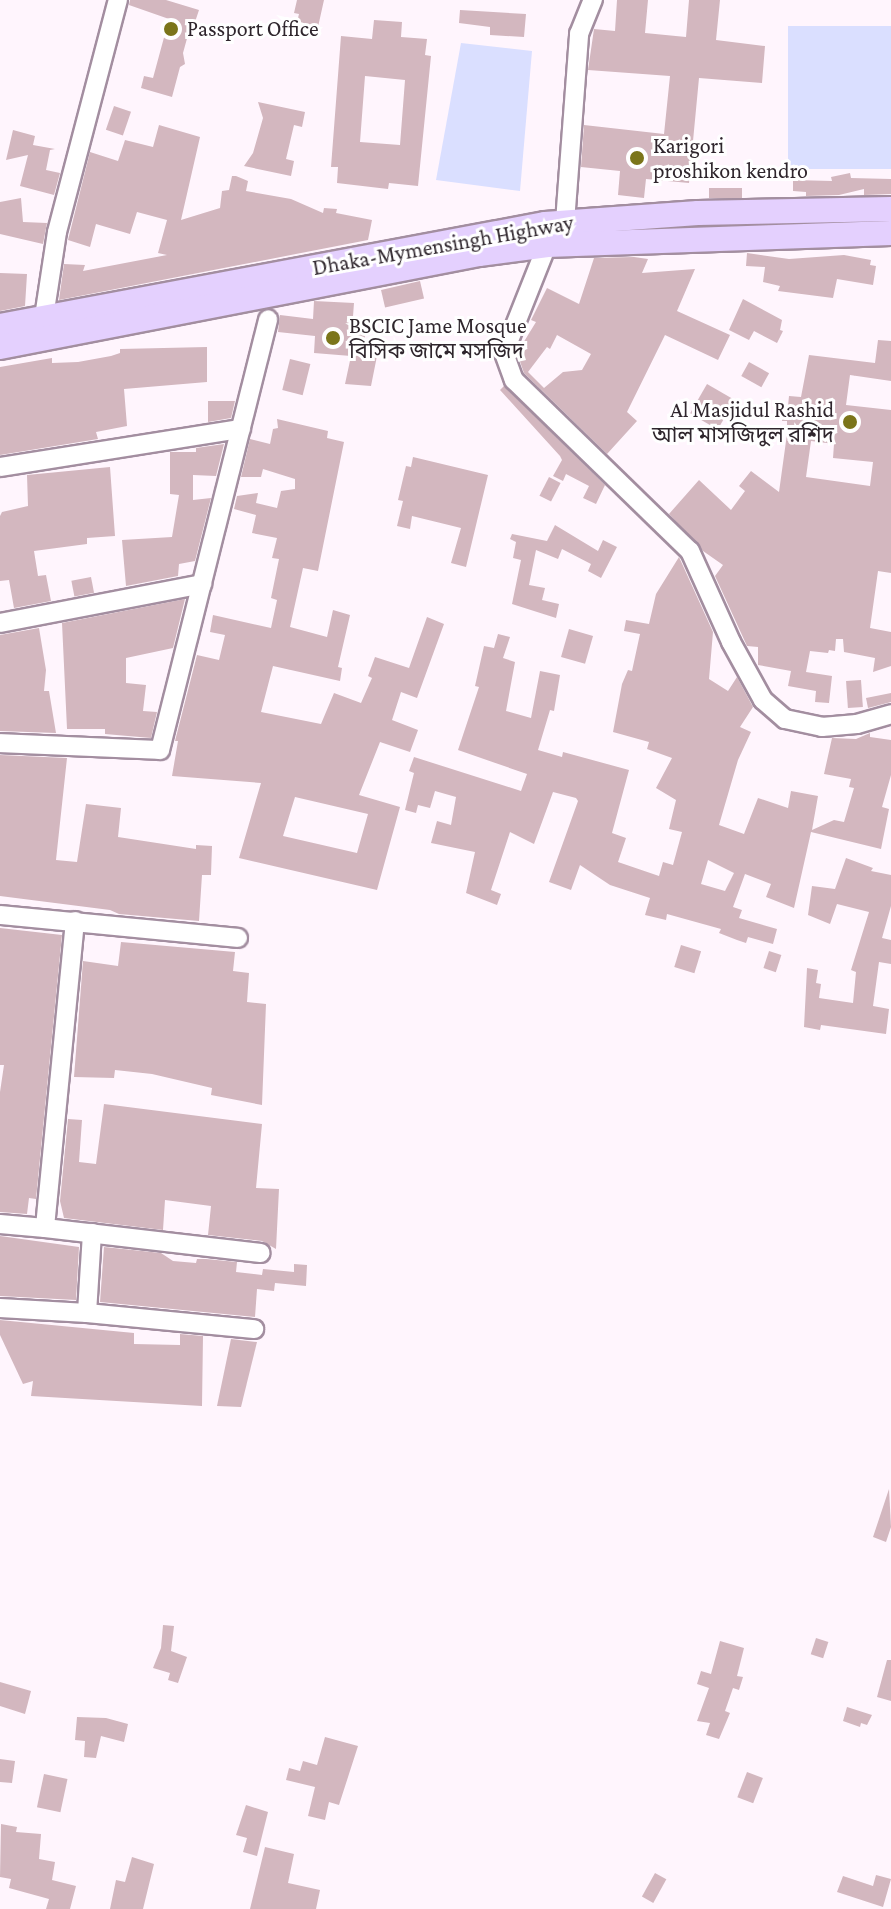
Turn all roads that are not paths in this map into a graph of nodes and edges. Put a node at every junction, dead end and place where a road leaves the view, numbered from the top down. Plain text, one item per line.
1 (118, 0) edge
2 (593, 0) edge
3 (891, 209) edge
4 (565, 222) junction
5 (891, 233) edge
6 (547, 245) junction
7 (44, 317) junction
8 (268, 319) dead end
9 (0, 326) edge
10 (0, 347) edge
11 (241, 429) junction
12 (0, 467) edge
13 (202, 584) junction
14 (0, 623) edge
15 (891, 714) edge
16 (0, 743) edge
17 (0, 915) edge
18 (75, 921) junction
19 (238, 938) dead end
20 (0, 1224) edge
21 (45, 1228) junction
22 (92, 1233) junction
23 (261, 1253) dead end
24 (0, 1308) edge
25 (87, 1313) junction
26 (254, 1329) dead end

1 - 7 street
2 - 4 street
3 - 4 main road, Dhaka-Mymensingh Highway
4 - 7 main road, Dhaka-Mymensingh Highway
5 - 6 main road, Dhaka-Mymensingh Highway
6 - 10 main road, Dhaka-Mymensingh Highway
6 - 15 street
7 - 9 main road, Dhaka-Mymensingh Highway
8 - 11 street
11 - 12 street
11 - 13 street
13 - 14 street
13 - 16 street
17 - 18 street
18 - 19 street
18 - 21 street
20 - 21 street
21 - 22 street
22 - 23 street
22 - 25 street
24 - 25 street
25 - 26 street

